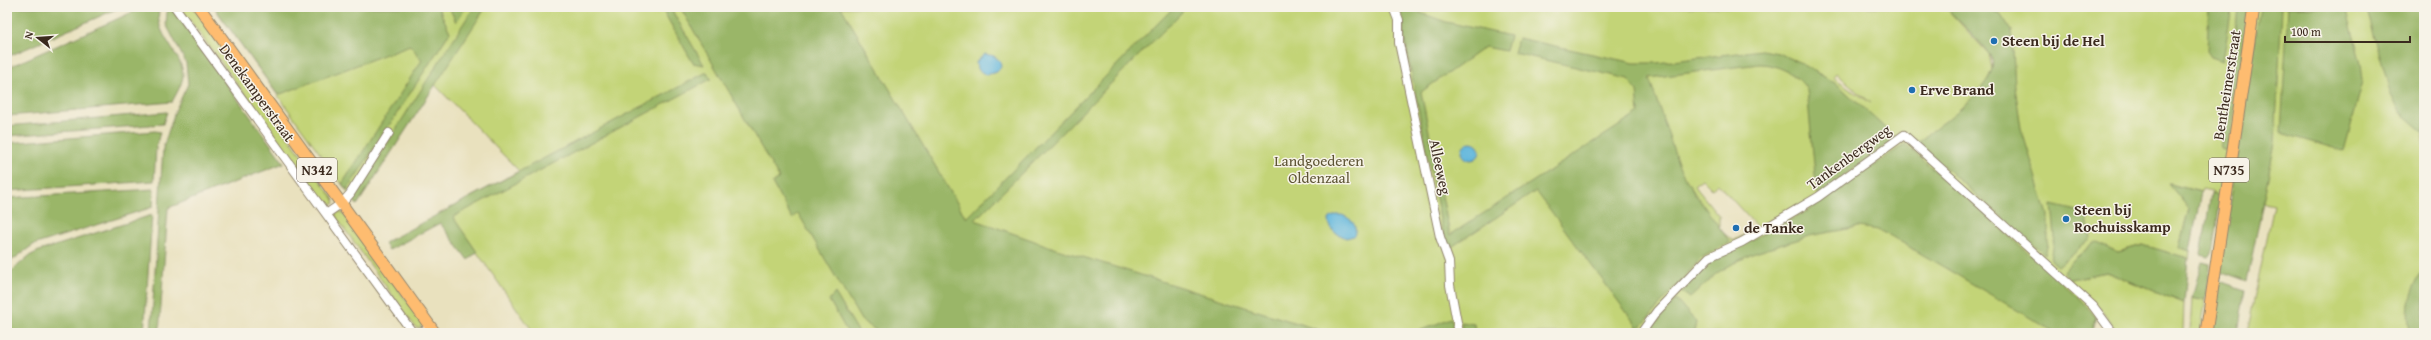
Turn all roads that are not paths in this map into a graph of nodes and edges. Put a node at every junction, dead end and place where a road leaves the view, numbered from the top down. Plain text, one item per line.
1 (175, 7) edge
2 (198, 7) edge
3 (1394, 7) edge
4 (2254, 7) edge
5 (389, 133) dead end
6 (342, 203) junction
7 (326, 214) junction
8 (433, 330) edge
9 (413, 333) edge
10 (418, 333) edge
11 (859, 333) edge
12 (870, 333) edge
13 (1459, 333) edge
14 (1641, 333) edge
15 (2113, 333) edge
16 (2206, 333) edge

1 - 7 street, Denekamperstraat
2 - 6 main road, Denekamperstraat / N342
3 - 13 street, Alleeweg
4 - 16 main road, Bentheimerstraat / N735
5 - 6 street
6 - 7 street
6 - 8 main road, Denekamperstraat / N342
7 - 9 street, Denekamperstraat
8 - 10 street, Denekamperstraat
11 - 12 street
14 - 15 street, Tankenbergweg

